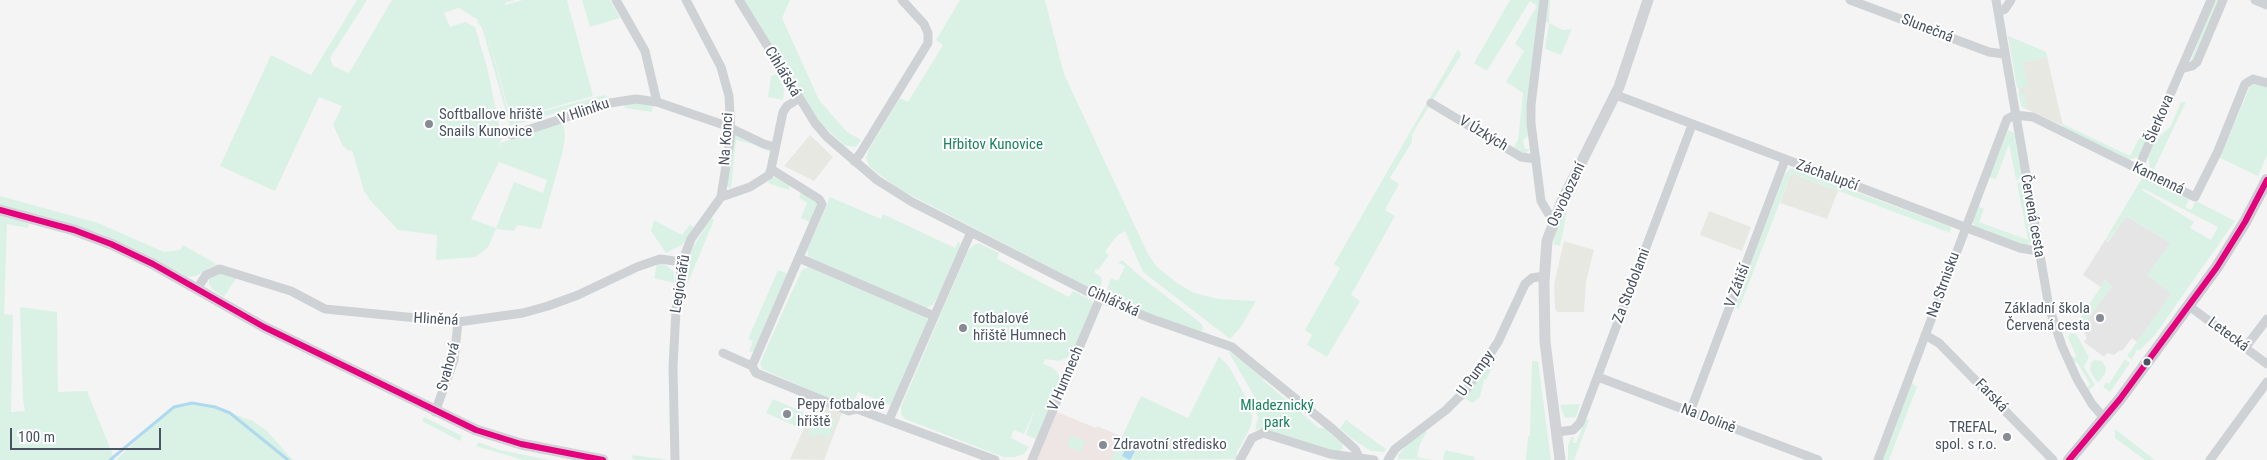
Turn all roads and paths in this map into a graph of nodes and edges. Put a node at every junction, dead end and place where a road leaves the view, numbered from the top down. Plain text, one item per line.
1 (616, 0) edge
2 (686, 0) edge
3 (739, 0) edge
4 (902, 0) edge
5 (1544, 0) edge
6 (1648, 0) edge
7 (1850, 0) edge
8 (1996, 0) edge
9 (2011, 0) edge
10 (2211, 0) edge
11 (2223, 0) edge
12 (2255, 0) edge
13 (2267, 5) edge
14 (1998, 12) junction
15 (2004, 54) junction
16 (2181, 69) junction
17 (2267, 83) edge
18 (1616, 95) junction
19 (798, 99) junction
20 (657, 102) junction
21 (1431, 103) dead end
22 (2015, 115) junction
23 (1692, 125) junction
24 (731, 128) junction
25 (512, 135) dead end
26 (775, 147) junction
27 (1536, 159) junction
28 (1785, 160) junction
29 (854, 161) junction
30 (2138, 168) junction
31 (771, 169) junction
32 (2267, 180) edge
33 (721, 197) junction
34 (0, 210) edge
35 (1555, 218) junction
36 (1965, 228) junction
37 (971, 232) junction
38 (2038, 251) junction
39 (799, 258) junction
40 (682, 262) junction
41 (1544, 276) junction
42 (197, 289) junction
43 (1100, 298) junction
44 (2189, 306) junction
45 (934, 316) junction
46 (2267, 319) edge
47 (458, 322) junction
48 (1925, 335) junction
49 (2245, 348) junction
50 (723, 353) dead end
51 (2267, 364) edge
52 (752, 366) junction
53 (1598, 377) junction
54 (2267, 382) edge
55 (435, 412) junction
56 (1690, 412) junction
57 (2105, 419) junction
58 (889, 420) junction
59 (1557, 432) junction
60 (1358, 457) junction
61 (603, 460) edge
62 (675, 460) edge
63 (995, 460) edge
64 (1032, 460) edge
65 (1240, 460) edge
66 (1374, 460) edge
67 (1388, 460) edge
68 (1560, 460) edge
69 (1818, 460) edge
70 (1878, 460) edge
71 (2053, 460) edge
72 (2069, 460) edge
73 (2210, 460) edge

1 - 20 street
2 - 24 street, Na Konci
3 - 19 street, Cihlářská
4 - 29 street
5 - 27 street
6 - 18 main road, Osvobození
7 - 15 street, Slunečná
8 - 14 street, Červená cesta
9 - 14 street
10 - 16 street, Šlerkova
11 - 16 street
12 - 13 street
14 - 15 street, Červená cesta
15 - 22 street, Červená cesta
16 - 30 street, Šlerkova
17 - 30 street, Kamenná
18 - 23 street, Záchalupčí
18 - 35 main road, Osvobození
19 - 26 street
19 - 29 street, Cihlářská
20 - 24 street, V Hliníku
20 - 25 street, V Hliníku
21 - 27 street, V Úzkých
22 - 30 street, Kamenná
22 - 36 street, Na Strnisku
22 - 38 street, Červená cesta
23 - 28 street, Záchalupčí
23 - 53 street, Za Stodolami
24 - 26 street, V Hliníku
24 - 33 street, Na Konci
26 - 31 street
27 - 35 street
28 - 36 street, Záchalupčí
28 - 56 street, V Zátiší
29 - 37 street, Cihlářská
31 - 33 street
31 - 39 street
32 - 44 main road
33 - 40 street, Legionářů
34 - 42 main road
35 - 41 main road, Osvobození
36 - 38 street, Záchalupčí
36 - 48 street, Na Strnisku
37 - 43 street, Cihlářská
37 - 45 street
38 - 57 street, Červená cesta
39 - 45 street
39 - 52 street
40 - 47 street, Hliněná
40 - 62 street, Legionářů
41 - 59 main road, Osvobození
41 - 67 street, U Pumpy
42 - 47 street, Hliněná
42 - 55 main road
43 - 60 street, Cihlářská
43 - 64 street, V Humnech
44 - 49 street, Letecká
44 - 57 main road
45 - 58 street
46 - 49 street
47 - 55 street, Svahová
48 - 70 street, Na Strnisku
48 - 71 street, Farská
49 - 51 street, Letecká
50 - 52 street
52 - 58 street
53 - 56 street, Na Dolině
53 - 59 street, Za Stodolami
54 - 73 street
55 - 61 main road
56 - 69 street, Na Dolině
57 - 72 main road
58 - 63 street
59 - 68 main road, Osvobození
60 - 65 street
60 - 66 street

